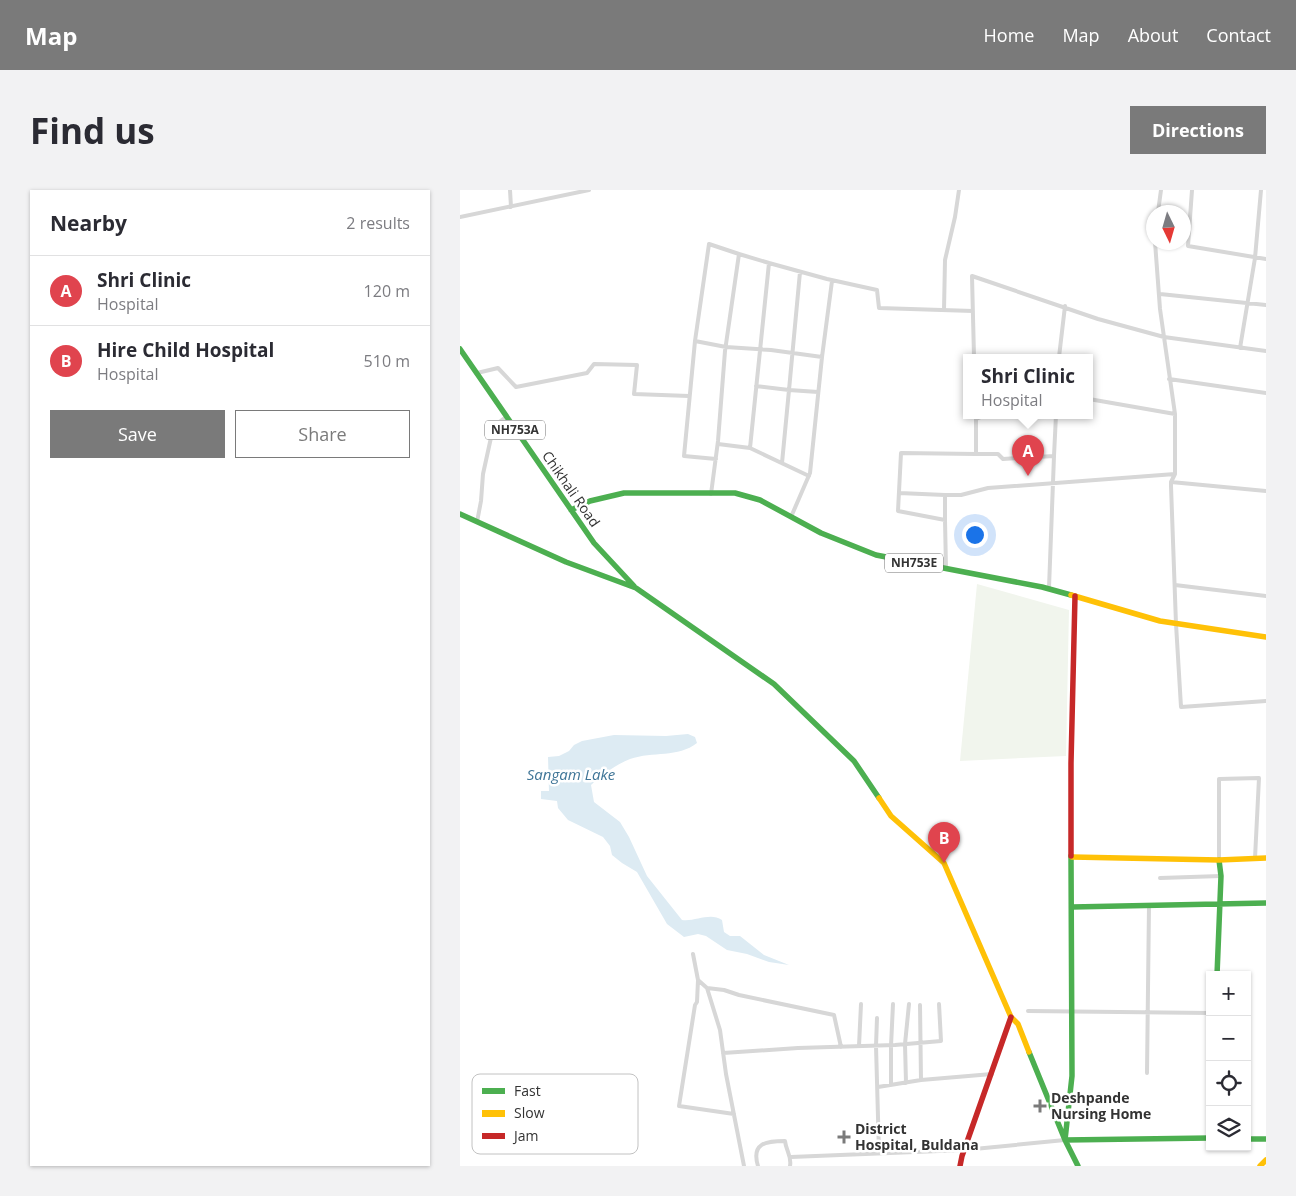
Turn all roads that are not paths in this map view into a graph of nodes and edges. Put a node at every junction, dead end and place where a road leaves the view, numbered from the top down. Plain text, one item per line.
1 (510, 190) edge
2 (589, 190) edge
3 (958, 190) edge
4 (1161, 190) edge
5 (1192, 190) edge
6 (1261, 190) edge
7 (1159, 205) edge
8 (511, 207) junction
9 (460, 217) edge
10 (1156, 250) edge
11 (739, 254) junction
12 (1255, 258) junction
13 (1266, 259) edge
14 (768, 263) junction
15 (800, 272) junction
16 (832, 280) junction
17 (1160, 294) junction
18 (1248, 303) junction
19 (1266, 305) edge
20 (1065, 306) junction
21 (944, 310) junction
22 (973, 311) junction
23 (1164, 337) junction
24 (695, 341) junction
25 (726, 347) junction
26 (1240, 348) junction
27 (460, 349) edge
28 (760, 349) junction
29 (1266, 352) edge
30 (792, 353) junction
31 (974, 354) edge
32 (1059, 354) edge
33 (822, 357) junction
34 (477, 373) junction
35 (1169, 379) junction
36 (756, 386) junction
37 (789, 390) junction
38 (818, 392) junction
39 (1266, 393) edge
40 (689, 396) junction
41 (1093, 400) edge
42 (1175, 414) junction
43 (506, 417) junction
44 (976, 419) edge
45 (1056, 419) edge
46 (718, 444) junction
47 (750, 448) junction
48 (976, 454) junction
49 (1054, 456) junction
50 (716, 460) junction
51 (782, 463) junction
52 (1175, 474) junction
53 (809, 476) junction
54 (1171, 482) junction
55 (1053, 483) junction
56 (1266, 492) edge
57 (899, 493) junction
58 (711, 494) junction
59 (945, 494) junction
60 (571, 510) junction
61 (460, 514) edge
62 (791, 516) junction
63 (945, 520) junction
64 (477, 522) junction
65 (946, 570) junction
66 (1175, 585) junction
67 (636, 588) junction
68 (1048, 588) junction
69 (1075, 596) junction
70 (1266, 596) edge
71 (1176, 624) junction
72 (1266, 637) edge
73 (1266, 701) edge
74 (1259, 778) junction
75 (1266, 778) edge
76 (1072, 858) junction
77 (1255, 858) junction
78 (1266, 858) edge
79 (1219, 860) junction
80 (1221, 876) junction
81 (1160, 878) dead end
82 (1266, 903) edge
83 (1149, 904) junction
84 (1220, 904) junction
85 (1072, 906) junction
86 (693, 954) dead end
87 (1217, 971) edge
88 (698, 980) junction
89 (707, 988) junction
90 (861, 1004) dead end
91 (894, 1004) dead end
92 (909, 1004) dead end
93 (939, 1004) dead end
94 (920, 1005) dead end
95 (1072, 1010) junction
96 (1028, 1011) dead end
97 (1148, 1012) junction
98 (1206, 1013) edge
99 (877, 1018) dead end
100 (1011, 1018) junction
101 (921, 1043) junction
102 (905, 1044) junction
103 (859, 1046) junction
104 (876, 1046) junction
105 (891, 1046) junction
106 (841, 1047) junction
107 (724, 1053) junction
108 (1147, 1073) dead end
109 (992, 1074) junction
110 (921, 1080) junction
111 (906, 1083) junction
112 (891, 1084) junction
113 (878, 1087) junction
114 (734, 1114) junction
115 (1206, 1138) edge
116 (1251, 1139) edge
117 (1266, 1139) edge
118 (1065, 1140) junction
119 (964, 1150) junction
120 (879, 1153) junction
121 (791, 1157) junction
122 (1266, 1160) edge
123 (744, 1166) edge
124 (758, 1166) edge
125 (790, 1166) edge
126 (960, 1166) edge
127 (1078, 1166) edge
128 (1260, 1166) edge

1 - 8 street
2 - 8 street
3 - 21 street
4 - 7 street
5 - 12 street
6 - 12 street
8 - 9 street
10 - 17 street
11 - 14 street
11 - 24 street
11 - 25 street
12 - 13 street
12 - 18 street
14 - 15 street
14 - 28 street
15 - 16 street
15 - 30 street
16 - 21 street
16 - 33 street
17 - 18 street
17 - 23 street
18 - 19 street
18 - 26 street
20 - 22 street
20 - 23 street
20 - 32 street
21 - 22 street
22 - 31 street
23 - 26 street
23 - 35 street
24 - 25 street
24 - 40 street
25 - 28 street
25 - 46 street
26 - 29 street
27 - 34 main road, Chikhali Road / NH753A
28 - 30 street
28 - 36 street
30 - 33 street
30 - 37 street
33 - 38 street
34 - 40 street
34 - 43 main road, Chikhali Road / NH753A
35 - 39 street
35 - 42 street
36 - 37 street
36 - 47 street
37 - 38 street
37 - 51 street
38 - 53 street
40 - 50 street
41 - 42 street
42 - 52 street
43 - 60 main road, Chikhali Road / NH753A
43 - 64 street
44 - 48 street
45 - 49 street
46 - 47 street
46 - 50 street
47 - 51 street
48 - 49 street
48 - 57 street
49 - 55 street
50 - 58 street
51 - 53 street
52 - 54 street
52 - 55 street
53 - 62 street
54 - 56 street
54 - 66 street
55 - 59 street
55 - 68 street
57 - 59 street
57 - 63 street
58 - 60 main road, NH753E
58 - 62 main road, NH753E
59 - 63 street
60 - 67 main road, Chikhali Road / NH753A
61 - 64 main road
62 - 65 main road, NH753E
63 - 65 street
64 - 67 main road
65 - 68 main road, NH753E
66 - 70 street
66 - 71 street
67 - 100 main road, NH753A
68 - 69 main road, NH753E
69 - 71 main road, NH753E
69 - 76 main road
71 - 72 main road, NH753E
71 - 73 street
74 - 75 street
74 - 77 street
74 - 79 street
76 - 79 main road
76 - 85 main road
77 - 78 main road
77 - 79 main road
79 - 80 main road
80 - 81 street
80 - 84 main road
82 - 84 main road
83 - 84 main road
83 - 85 main road
83 - 97 street
84 - 87 main road
85 - 95 main road
86 - 88 street
88 - 89 street
88 - 114 street
89 - 106 street
89 - 107 street
90 - 103 street
91 - 105 street
92 - 102 street
93 - 101 street
94 - 101 street
95 - 96 street
95 - 97 street
95 - 118 main road
97 - 98 street
97 - 108 street
99 - 104 street
100 - 109 main road
100 - 118 main road, NH753A
101 - 102 street
101 - 110 street
102 - 105 street
102 - 111 street
103 - 104 street
103 - 106 street
104 - 105 street
104 - 113 street
105 - 112 street
106 - 107 street
107 - 114 street
109 - 110 street
109 - 119 main road
110 - 111 street
111 - 112 street
112 - 113 street
113 - 120 street
114 - 123 street
115 - 118 main road
116 - 117 main road
118 - 119 street
118 - 127 main road, NH753A
119 - 120 street
119 - 126 main road
120 - 121 street
121 - 124 street
121 - 125 street
122 - 128 main road

